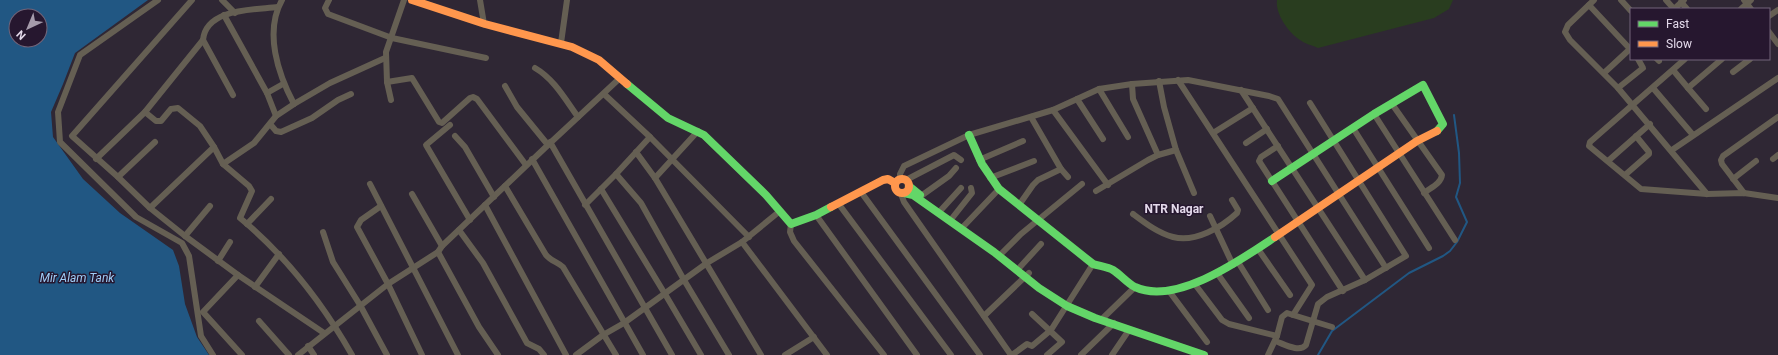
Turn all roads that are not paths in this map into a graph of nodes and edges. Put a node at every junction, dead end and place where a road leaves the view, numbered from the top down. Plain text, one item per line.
1 (158, 0) edge
2 (192, 0) edge
3 (222, 0) edge
4 (282, 0) edge
5 (329, 0) edge
6 (404, 0) edge
7 (412, 0) edge
8 (480, 0) edge
9 (567, 0) edge
10 (1594, 0) edge
11 (1621, 0) edge
12 (1666, 0) edge
13 (1589, 5) junction
14 (278, 7) junction
15 (1673, 8) edge
16 (1630, 10) edge
17 (236, 13) junction
18 (224, 15) junction
19 (484, 24) junction
20 (1770, 33) edge
21 (392, 38) junction
22 (203, 40) junction
23 (1776, 42) edge
24 (561, 43) junction
25 (1630, 48) edge
26 (1630, 50) edge
27 (385, 58) junction
28 (486, 58) dead end
29 (1639, 60) edge
30 (1685, 60) edge
31 (1721, 60) edge
32 (1749, 60) edge
33 (535, 68) dead end
34 (1673, 70) junction
35 (1733, 72) dead end
36 (1604, 73) junction
37 (620, 78) junction
38 (1778, 78) edge
39 (1178, 80) junction
40 (387, 82) junction
41 (1159, 82) junction
42 (283, 84) junction
43 (1132, 84) junction
44 (506, 86) dead end
45 (1618, 88) junction
46 (1653, 88) junction
47 (1688, 88) junction
48 (1100, 89) junction
49 (1241, 90) junction
50 (267, 93) junction
51 (351, 94) dead end
52 (604, 94) junction
53 (233, 95) dead end
54 (1077, 99) junction
55 (391, 100) dead end
56 (1310, 103) dead end
57 (294, 104) junction
58 (1392, 104) junction
59 (1631, 105) junction
60 (1253, 108) junction
61 (1706, 109) dead end
62 (1053, 110) junction
63 (145, 112) junction
64 (1374, 114) junction
65 (276, 116) junction
66 (1778, 116) edge
67 (578, 117) junction
68 (1031, 117) junction
69 (270, 124) junction
70 (1650, 124) junction
71 (450, 125) dead end
72 (1353, 128) junction
73 (1267, 129) junction
74 (698, 131) junction
75 (1213, 133) junction
76 (969, 135) junction
77 (1693, 135) junction
78 (455, 136) dead end
79 (1636, 136) junction
80 (650, 137) junction
81 (1128, 138) dead end
82 (1102, 139) dead end
83 (1023, 141) dead end
84 (1334, 141) junction
85 (1417, 141) junction
86 (155, 142) dead end
87 (549, 143) junction
88 (1246, 143) dead end
89 (1278, 146) junction
90 (214, 147) junction
91 (1176, 150) junction
92 (1672, 150) junction
93 (636, 152) junction
94 (1313, 154) junction
95 (1399, 154) junction
96 (1158, 155) junction
97 (96, 159) junction
98 (532, 159) junction
99 (673, 160) junction
100 (961, 160) dead end
101 (979, 160) junction
102 (1034, 161) dead end
103 (1608, 161) junction
104 (1756, 161) dead end
105 (223, 164) junction
106 (526, 165) junction
107 (956, 168) dead end
108 (1293, 168) junction
109 (1378, 168) junction
110 (1061, 169) junction
111 (616, 174) junction
112 (1624, 176) junction
113 (118, 177) junction
114 (1068, 177) dead end
115 (655, 178) junction
116 (990, 178) junction
117 (1733, 179) junction
118 (1272, 181) junction
119 (1359, 181) junction
120 (370, 184) dead end
121 (1082, 184) dead end
122 (1108, 185) junction
123 (505, 186) junction
124 (903, 186) junction
125 (961, 188) dead end
126 (971, 188) dead end
127 (601, 189) junction
128 (999, 189) junction
129 (1096, 191) dead end
130 (861, 192) junction
131 (1194, 193) dead end
132 (1424, 193) junction
133 (1744, 193) junction
134 (412, 194) dead end
135 (1707, 194) junction
136 (1338, 195) junction
137 (921, 196) junction
138 (494, 197) junction
139 (1778, 198) edge
140 (271, 199) dead end
141 (1232, 200) dead end
142 (838, 203) junction
143 (485, 205) junction
144 (585, 205) junction
145 (1019, 205) junction
146 (210, 206) dead end
147 (381, 206) junction
148 (150, 208) junction
149 (1319, 208) junction
150 (941, 210) junction
151 (780, 211) junction
152 (1133, 214) dead end
153 (816, 215) junction
154 (1210, 216) dead end
155 (953, 218) junction
156 (470, 220) junction
157 (1039, 221) junction
158 (1298, 222) junction
159 (247, 224) junction
160 (791, 224) junction
161 (962, 227) junction
162 (1216, 228) junction
163 (459, 230) junction
164 (323, 232) dead end
165 (1279, 235) junction
166 (185, 236) junction
167 (749, 237) junction
168 (1455, 240) dead end
169 (230, 242) dead end
170 (742, 242) junction
171 (1041, 244) dead end
172 (442, 246) junction
173 (1429, 248) dead end
174 (1258, 249) junction
175 (438, 252) junction
176 (1002, 252) junction
177 (279, 254) junction
178 (218, 261) junction
179 (707, 263) junction
180 (1093, 264) junction
181 (1236, 264) junction
182 (1020, 267) junction
183 (413, 268) junction
184 (1386, 268) junction
185 (1217, 273) junction
186 (238, 275) junction
187 (1027, 276) junction
188 (684, 280) junction
189 (1366, 280) junction
190 (1194, 283) junction
191 (388, 284) junction
192 (255, 287) junction
193 (1135, 287) junction
194 (1169, 291) junction
195 (1342, 291) junction
196 (665, 294) junction
197 (1290, 295) dead end
198 (1069, 304) junction
199 (360, 305) junction
200 (645, 308) junction
201 (1268, 310) dead end
202 (1032, 314) dead end
203 (1293, 315) junction
204 (984, 316) junction
205 (1249, 318) dead end
206 (1102, 319) junction
207 (1314, 320) junction
208 (259, 321) dead end
209 (624, 323) junction
210 (1114, 324) junction
211 (335, 325) junction
212 (1332, 327) dead end
213 (1051, 330) junction
214 (1129, 330) junction
215 (324, 333) junction
216 (603, 335) junction
217 (814, 337) junction
218 (1276, 338) junction
219 (1207, 342) dead end
220 (308, 346) junction
221 (585, 352) edge
222 (1186, 353) edge
223 (213, 355) edge
224 (242, 355) edge
225 (289, 355) edge
226 (298, 355) edge
227 (314, 355) edge
228 (352, 355) edge
229 (387, 355) edge
230 (422, 355) edge
231 (458, 355) edge
232 (498, 355) edge
233 (544, 355) edge
234 (566, 355) edge
235 (576, 355) edge
236 (616, 355) edge
237 (642, 355) edge
238 (672, 355) edge
239 (701, 355) edge
240 (729, 355) edge
241 (761, 355) edge
242 (785, 355) edge
243 (827, 355) edge
244 (884, 355) edge
245 (917, 355) edge
246 (952, 355) edge
247 (980, 355) edge
248 (1011, 355) edge
249 (1047, 355) edge
250 (1082, 355) edge
251 (1112, 355) edge
252 (1204, 355) edge
253 (1268, 355) edge

1 - 223 street
2 - 97 street
3 - 17 street
4 - 14 street
5 - 21 street
6 - 21 street
7 - 19 main road
8 - 19 street
9 - 24 street
10 - 13 street
11 - 16 street
12 - 15 street
13 - 25 street
13 - 36 street
14 - 17 street
14 - 42 street
17 - 18 street
18 - 22 street
18 - 50 street
19 - 24 main road
20 - 23 street
21 - 27 street
21 - 28 street
22 - 53 street
22 - 63 street
24 - 37 main road
26 - 36 street
27 - 40 street
27 - 57 street
29 - 45 street
30 - 34 street
31 - 47 street
32 - 35 street
33 - 67 street
34 - 46 street
34 - 47 street
36 - 45 street
37 - 52 street
37 - 74 main road
38 - 77 street
39 - 41 street
39 - 49 street
39 - 75 street
40 - 55 street
40 - 106 street
41 - 43 street
41 - 91 street
42 - 50 street
42 - 57 street
43 - 48 street
43 - 96 street
44 - 87 street
45 - 59 street
46 - 59 street
46 - 77 street
47 - 61 street
48 - 54 street
48 - 81 street
49 - 60 street
49 - 94 street
50 - 65 street
51 - 69 street
52 - 67 street
52 - 80 street
54 - 62 street
54 - 82 street
56 - 84 street
57 - 65 street
58 - 64 main road
58 - 85 street
58 - 85 main road
59 - 70 street
59 - 103 street
60 - 73 street
60 - 75 street
62 - 68 street
62 - 122 street
63 - 90 street
63 - 97 street
64 - 72 main road
64 - 95 street
65 - 69 street
66 - 117 street
67 - 87 street
68 - 76 street
68 - 110 street
69 - 105 street
70 - 79 street
70 - 92 street
71 - 156 street
72 - 84 main road
72 - 109 street
73 - 88 street
73 - 89 street
74 - 99 street
74 - 151 main road
75 - 165 street
76 - 101 main road
76 - 124 street
77 - 92 street
78 - 138 street
79 - 103 street
79 - 112 street
80 - 93 street
80 - 99 street
83 - 101 street
84 - 94 main road
84 - 119 street
85 - 95 main road
85 - 132 street
86 - 113 street
87 - 98 street
87 - 144 street
89 - 108 street
89 - 118 street
90 - 105 street
90 - 148 street
91 - 96 street
91 - 131 street
92 - 135 street
93 - 111 street
93 - 115 street
94 - 108 main road
94 - 136 street
95 - 109 main road
95 - 132 street
96 - 122 street
97 - 113 street
98 - 106 street
98 - 209 street
99 - 115 street
99 - 167 street
100 - 124 street
101 - 116 main road
102 - 116 street
103 - 112 street
104 - 117 street
105 - 159 street
106 - 123 street
107 - 137 street
108 - 118 main road
108 - 149 street
109 - 119 main road
109 - 173 street
110 - 114 street
110 - 145 street
111 - 127 street
111 - 188 street
112 - 135 street
113 - 148 street
115 - 179 street
116 - 128 main road
117 - 133 street
118 - 158 street
119 - 136 main road
119 - 184 street
120 - 147 street
121 - 157 street
122 - 129 street
123 - 138 street
123 - 216 street
124 - 130 main road
124 - 137 main road
124 - 161 main road
124 - 204 street
125 - 150 street
126 - 155 street
127 - 144 street
127 - 196 street
128 - 145 main road
128 - 161 street
130 - 142 main road
130 - 247 street
132 - 168 street
133 - 135 street
133 - 139 street
134 - 172 street
136 - 149 main road
136 - 184 street
137 - 150 main road
138 - 143 street
140 - 159 street
141 - 162 street
142 - 153 main road
142 - 246 street
143 - 156 street
143 - 234 street
144 - 200 street
145 - 157 main road
146 - 166 street
147 - 183 street
147 - 191 street
148 - 166 street
149 - 158 main road
149 - 189 street
150 - 155 main road
151 - 160 main road
151 - 167 street
152 - 162 street
153 - 160 main road
153 - 245 street
154 - 162 street
155 - 161 main road
156 - 163 street
157 - 176 street
157 - 180 main road
158 - 165 main road
158 - 195 street
159 - 177 street
160 - 244 street
161 - 176 main road
161 - 187 main road
162 - 181 street
163 - 172 street
163 - 233 street
164 - 199 street
165 - 174 main road
165 - 203 street
166 - 178 street
167 - 170 street
169 - 178 street
170 - 179 street
170 - 217 street
171 - 182 street
172 - 175 street
174 - 181 main road
174 - 197 street
175 - 183 street
175 - 232 street
176 - 182 main road
177 - 192 street
177 - 211 street
178 - 186 street
179 - 188 street
179 - 241 street
180 - 193 main road
180 - 198 street
181 - 185 main road
181 - 201 street
182 - 187 main road
183 - 191 street
183 - 231 street
184 - 189 street
185 - 190 main road
185 - 205 street
186 - 192 street
186 - 224 street
187 - 198 main road
187 - 204 street
188 - 196 street
188 - 240 street
189 - 195 street
190 - 194 main road
190 - 218 street
191 - 199 street
191 - 230 street
192 - 215 street
193 - 194 main road
193 - 206 street
194 - 219 street
195 - 207 street
196 - 200 street
196 - 239 street
198 - 206 main road
198 - 213 street
199 - 211 street
199 - 229 street
200 - 209 street
200 - 238 street
202 - 213 street
203 - 207 street
203 - 218 street
204 - 248 street
206 - 210 main road
207 - 212 street
207 - 218 street
208 - 225 street
209 - 216 street
209 - 237 street
210 - 214 main road
210 - 250 street
211 - 215 street
211 - 228 street
213 - 248 street
213 - 249 street
214 - 222 main road
214 - 251 street
215 - 220 street
216 - 221 street
216 - 236 street
217 - 242 street
217 - 243 street
218 - 253 street
220 - 226 street
220 - 227 street
221 - 235 street
222 - 252 main road

